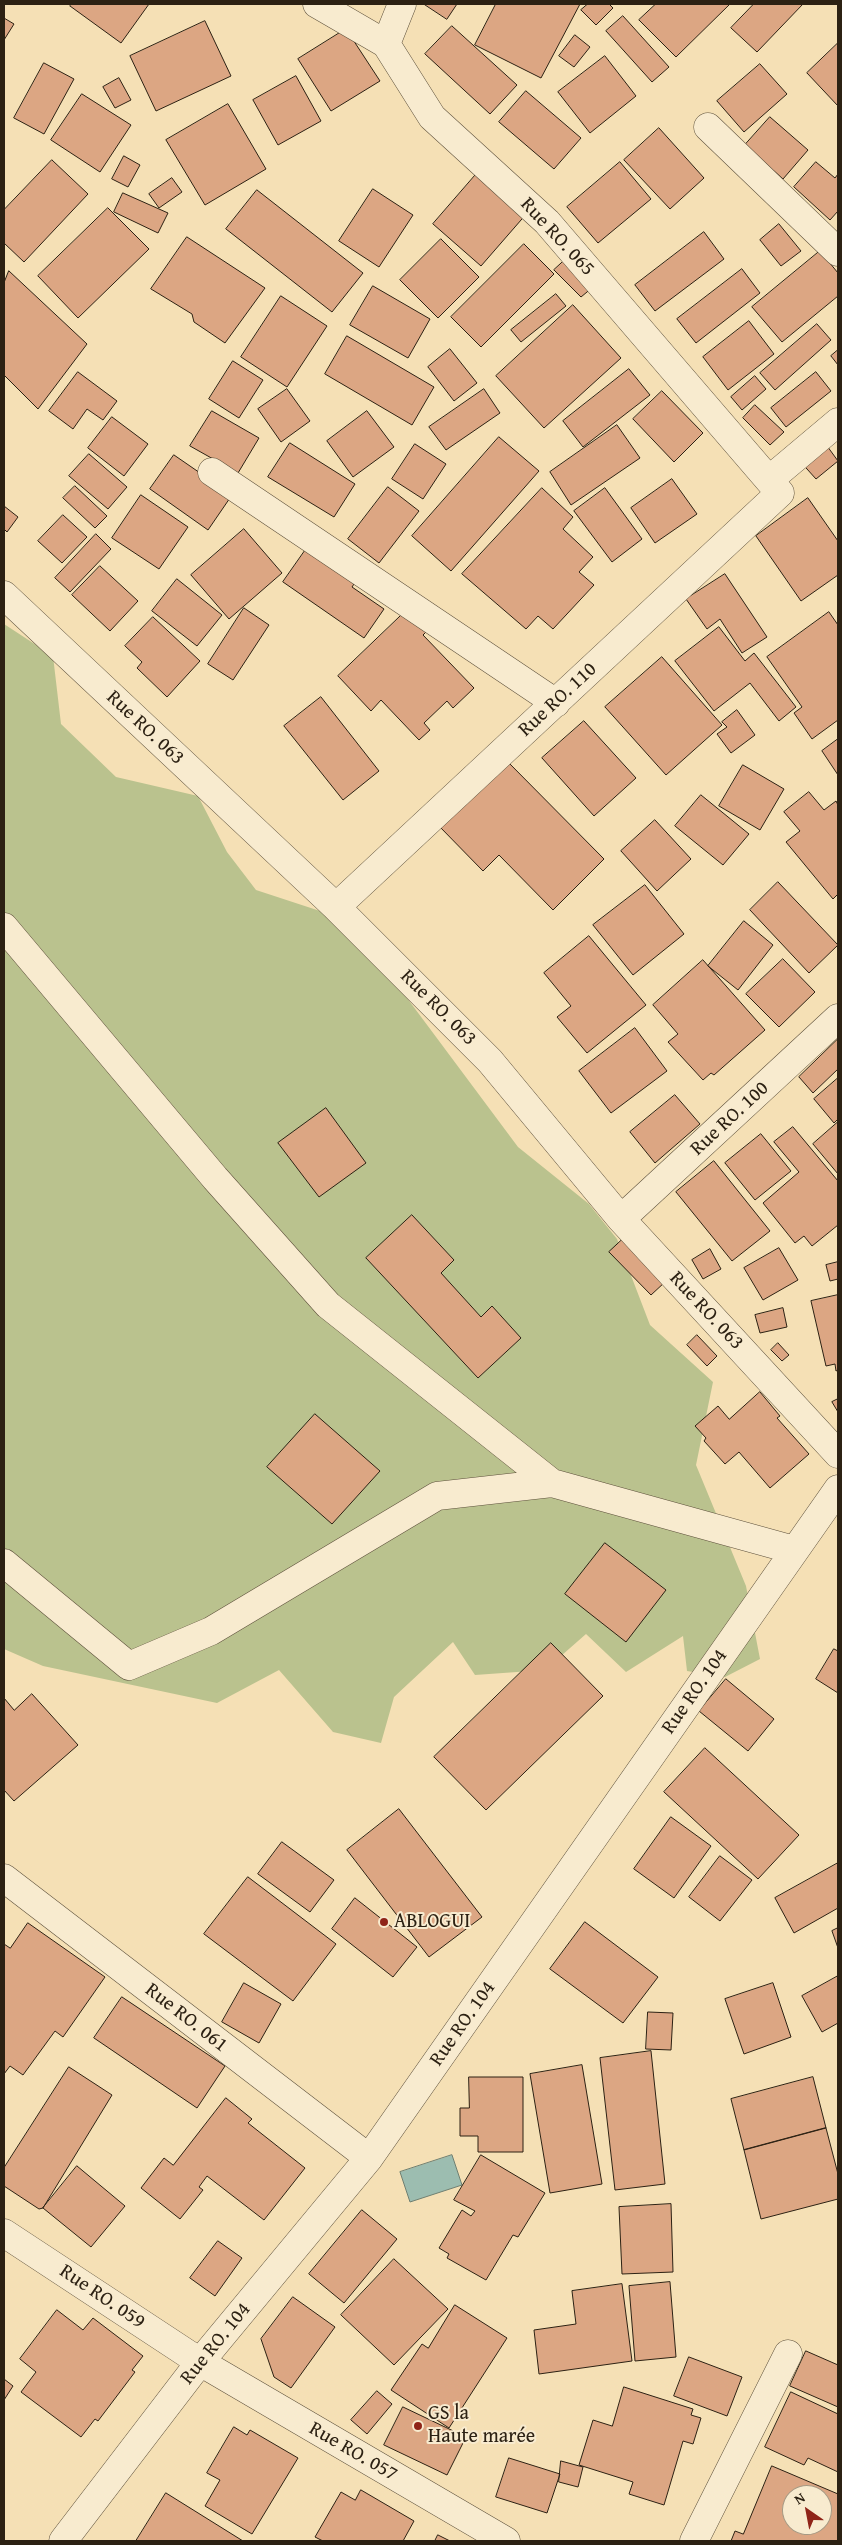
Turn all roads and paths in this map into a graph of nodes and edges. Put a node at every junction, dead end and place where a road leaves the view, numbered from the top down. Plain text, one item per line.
1 (317, 4) edge
2 (402, 4) edge
3 (386, 44) junction
4 (708, 127) dead end
5 (838, 252) edge
6 (838, 422) edge
7 (212, 472) dead end
8 (775, 487) junction
9 (4, 595) edge
10 (556, 702) junction
11 (336, 908) junction
12 (4, 927) edge
13 (838, 1018) edge
14 (621, 1220) junction
15 (838, 1454) edge
16 (552, 1483) junction
17 (838, 1488) edge
18 (794, 1550) junction
19 (4, 1563) edge
20 (4, 1878) edge
21 (369, 2158) junction
22 (4, 2233) edge
23 (788, 2354) dead end
24 (200, 2362) junction
25 (63, 2541) edge
26 (506, 2541) edge
27 (694, 2541) edge

1 - 3 street, Rue RO. 065
2 - 3 street
3 - 8 street, Rue RO. 065
4 - 5 street
6 - 8 street, Rue RO. 110
7 - 10 street
8 - 10 street, Rue RO. 110
9 - 11 street, Rue RO. 063
10 - 11 street, Rue RO. 110
11 - 14 street, Rue RO. 063
12 - 16 street
13 - 14 street, Rue RO. 100
14 - 15 street, Rue RO. 063
16 - 18 street
16 - 19 street
17 - 18 street, Rue RO. 104
18 - 21 street, Rue RO. 104
20 - 21 street, Rue RO. 061
21 - 24 street, Rue RO. 104
22 - 24 street, Rue RO. 059
23 - 27 street
24 - 25 street, Rue RO. 104
24 - 26 street, Rue RO. 057

